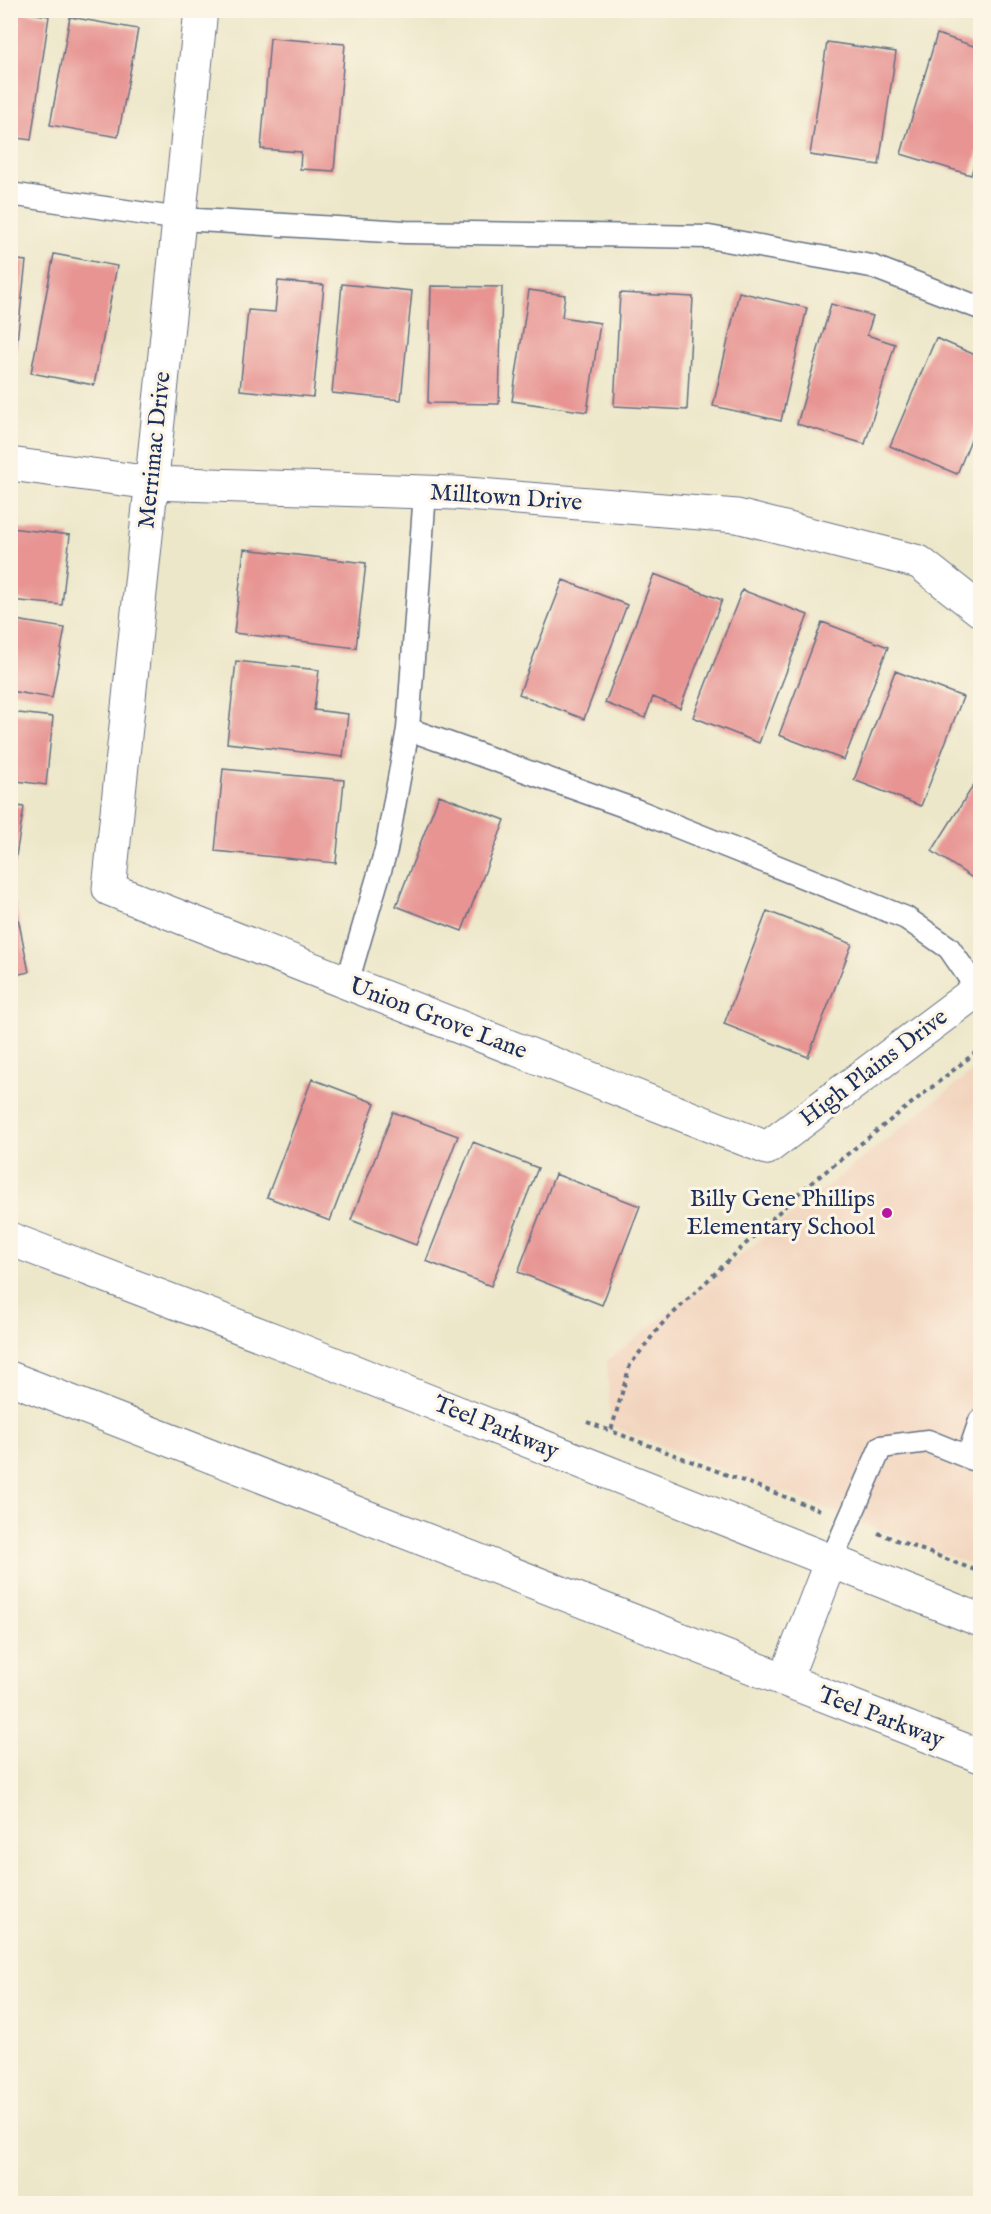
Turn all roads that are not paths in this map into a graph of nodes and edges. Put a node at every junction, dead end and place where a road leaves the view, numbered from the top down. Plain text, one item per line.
1 (201, 10) edge
2 (10, 194) edge
3 (180, 219) junction
4 (981, 308) edge
5 (10, 464) edge
6 (152, 483) junction
7 (425, 492) junction
8 (981, 610) edge
9 (408, 729) junction
10 (109, 890) joint
11 (347, 983) junction
12 (979, 989) edge
13 (767, 1148) joint
14 (10, 1239) edge
15 (10, 1378) edge
16 (981, 1421) edge
17 (974, 1459) edge
18 (831, 1561) junction
19 (981, 1620) edge
20 (785, 1680) junction
21 (981, 1756) edge

1 - 3 street, Merrimac Drive
2 - 3 lane
3 - 4 lane
3 - 6 street, Merrimac Drive
5 - 6 street, Milltown Drive
6 - 7 street, Milltown Drive
6 - 10 street, Merrimac Drive
7 - 8 street, Milltown Drive
7 - 9 lane
9 - 11 lane
9 - 12 lane
10 - 11 street, Union Grove Lane
11 - 13 street, Union Grove Lane
12 - 13 street, High Plains Drive
14 - 18 street, Teel Parkway
15 - 20 street, Teel Parkway
16 - 17 lane
17 - 18 lane
18 - 19 street, Teel Parkway
18 - 20 street
20 - 21 street, Teel Parkway

